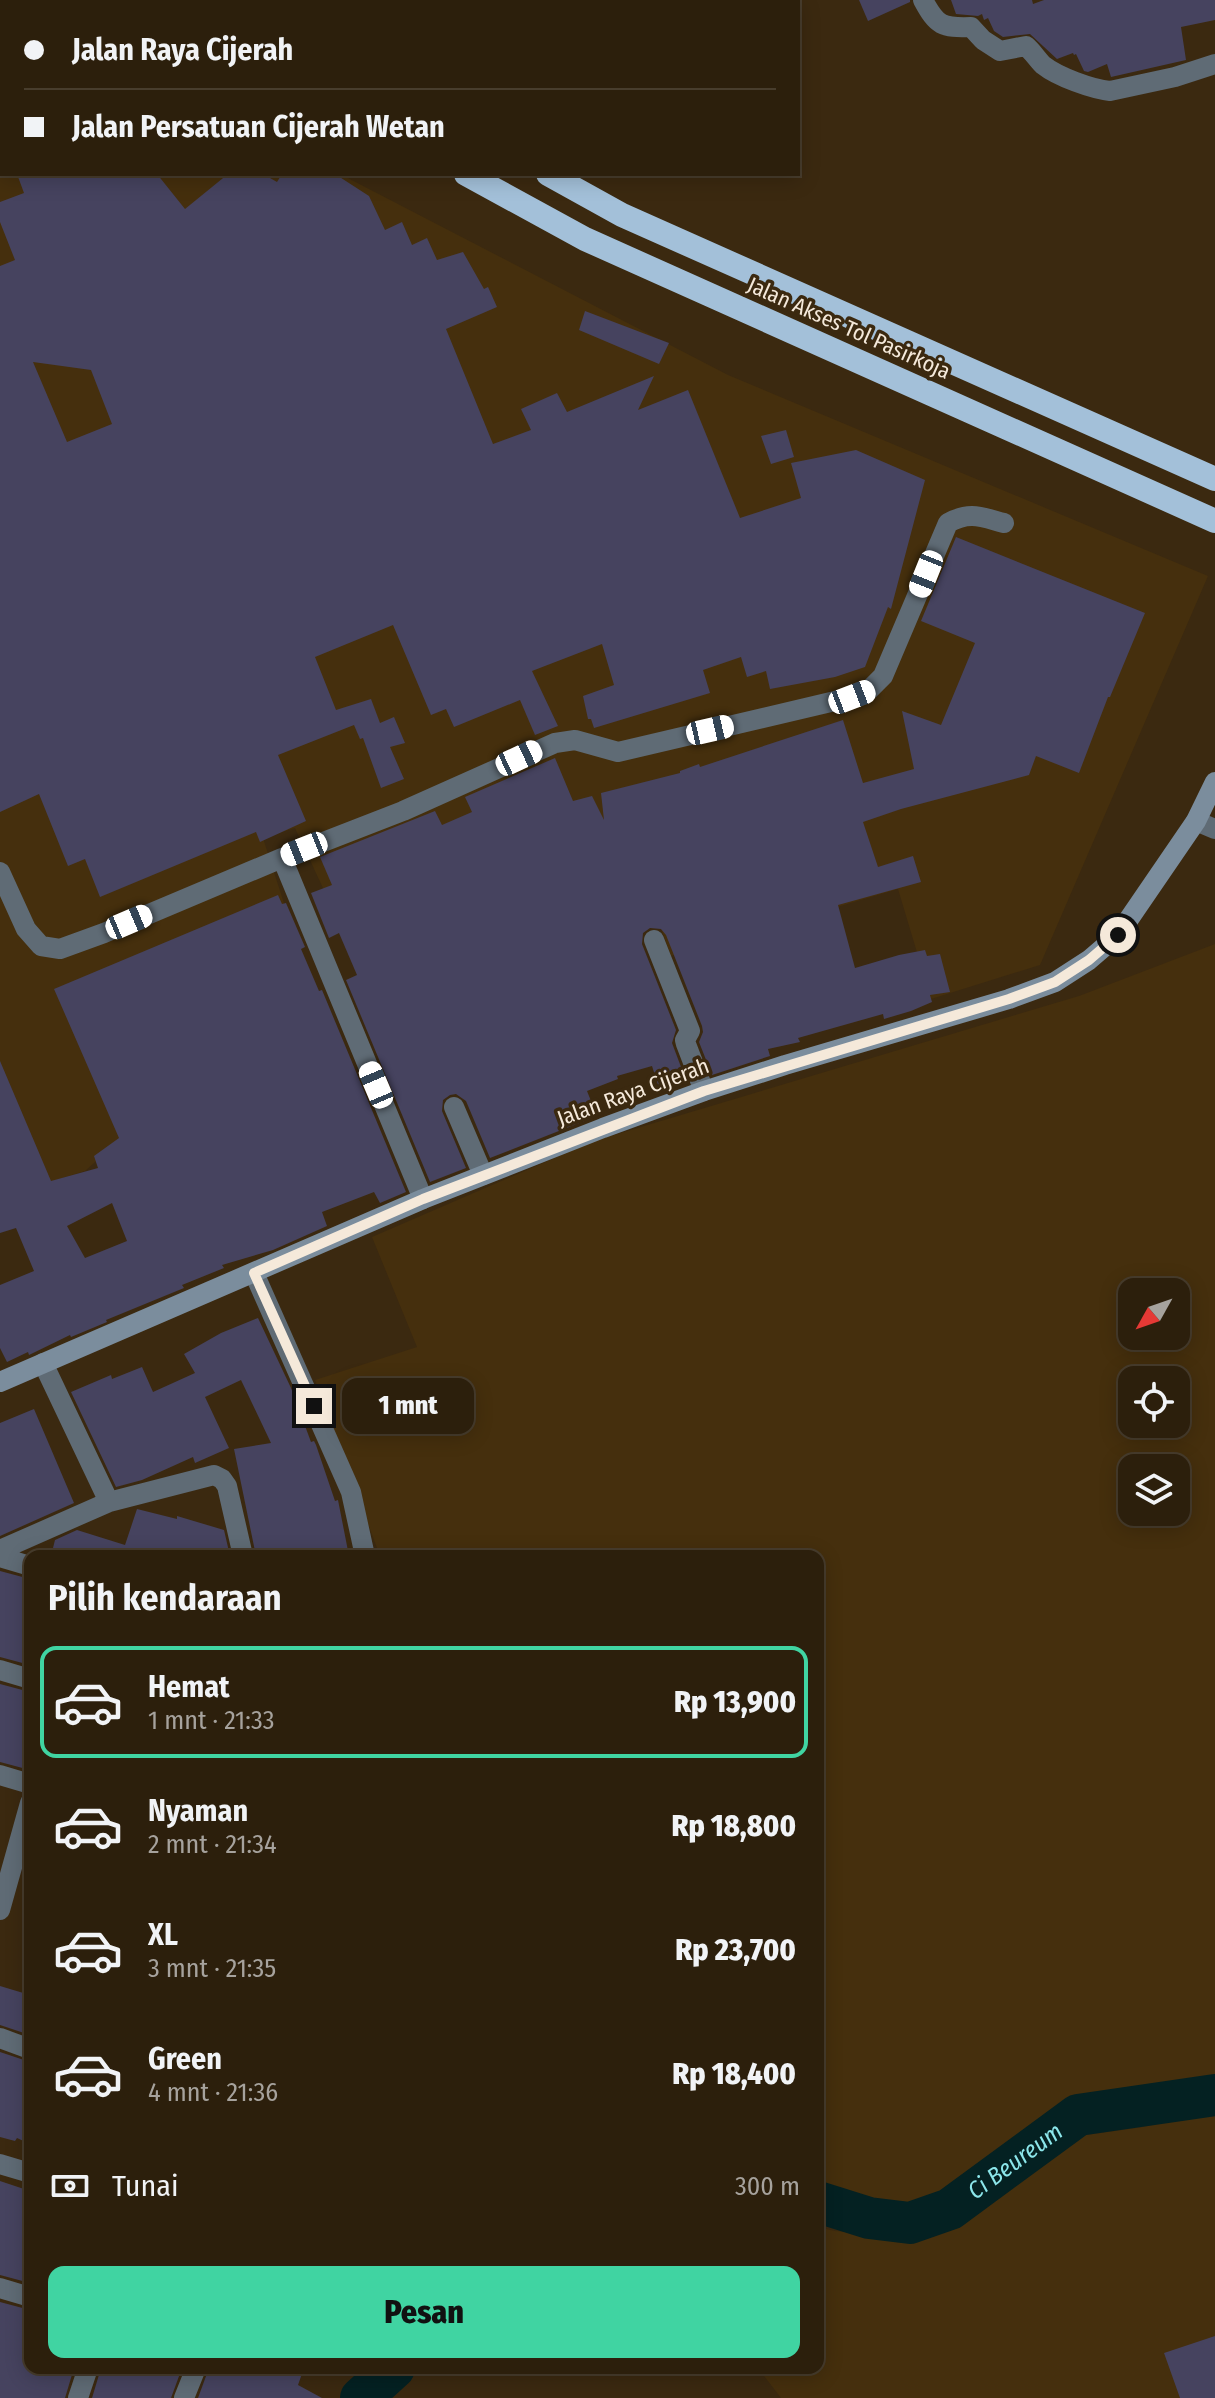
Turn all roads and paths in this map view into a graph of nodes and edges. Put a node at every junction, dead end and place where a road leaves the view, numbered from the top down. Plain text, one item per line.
1 (923, 0) edge
2 (1215, 64) edge
3 (470, 176) edge
4 (552, 176) edge
5 (1215, 479) edge
6 (1215, 521) edge
7 (1004, 523) dead end
8 (1215, 782) edge
9 (1206, 825) edge
10 (282, 858) junction
11 (0, 872) edge
12 (654, 940) dead end
13 (704, 1091) junction
14 (454, 1107) dead end
15 (483, 1175) junction
16 (423, 1199) junction
17 (254, 1273) junction
18 (43, 1363) junction
19 (0, 1382) edge
20 (109, 1502) junction
21 (0, 1550) edge
22 (242, 1550) edge
23 (364, 1550) edge
24 (0, 1557) edge
25 (24, 1564) edge
26 (0, 1670) edge
27 (24, 1677) edge
28 (0, 1775) edge
29 (24, 1782) edge
30 (24, 1824) edge
31 (0, 1910) edge
32 (0, 2038) edge
33 (24, 2047) edge
34 (0, 2164) edge
35 (24, 2171) edge
36 (1, 2293) edge
37 (24, 2296) edge
38 (86, 2374) edge
39 (194, 2374) edge
40 (78, 2398) edge
41 (184, 2398) edge

1 - 2 street
3 - 6 highway, Jalan Akses Tol Pasirkoja
4 - 5 highway, Jalan Akses Tol Pasirkoja
7 - 10 street
8 - 9 main road, Jalan Raya Cijerah
9 - 13 main road, Jalan Raya Cijerah
10 - 11 street
10 - 16 street
12 - 13 street
13 - 15 main road, Jalan Raya Cijerah
14 - 15 street
15 - 16 main road, Jalan Raya Cijerah
16 - 17 main road, Jalan Raya Cijerah
17 - 18 main road, Jalan Raya Cijerah
17 - 23 street
18 - 19 main road, Jalan Raya Cijerah
18 - 20 street
20 - 21 street
20 - 22 street
24 - 25 street
26 - 27 street
28 - 29 street
30 - 31 street
32 - 33 street
34 - 35 street
36 - 37 street
38 - 40 street
39 - 41 street

